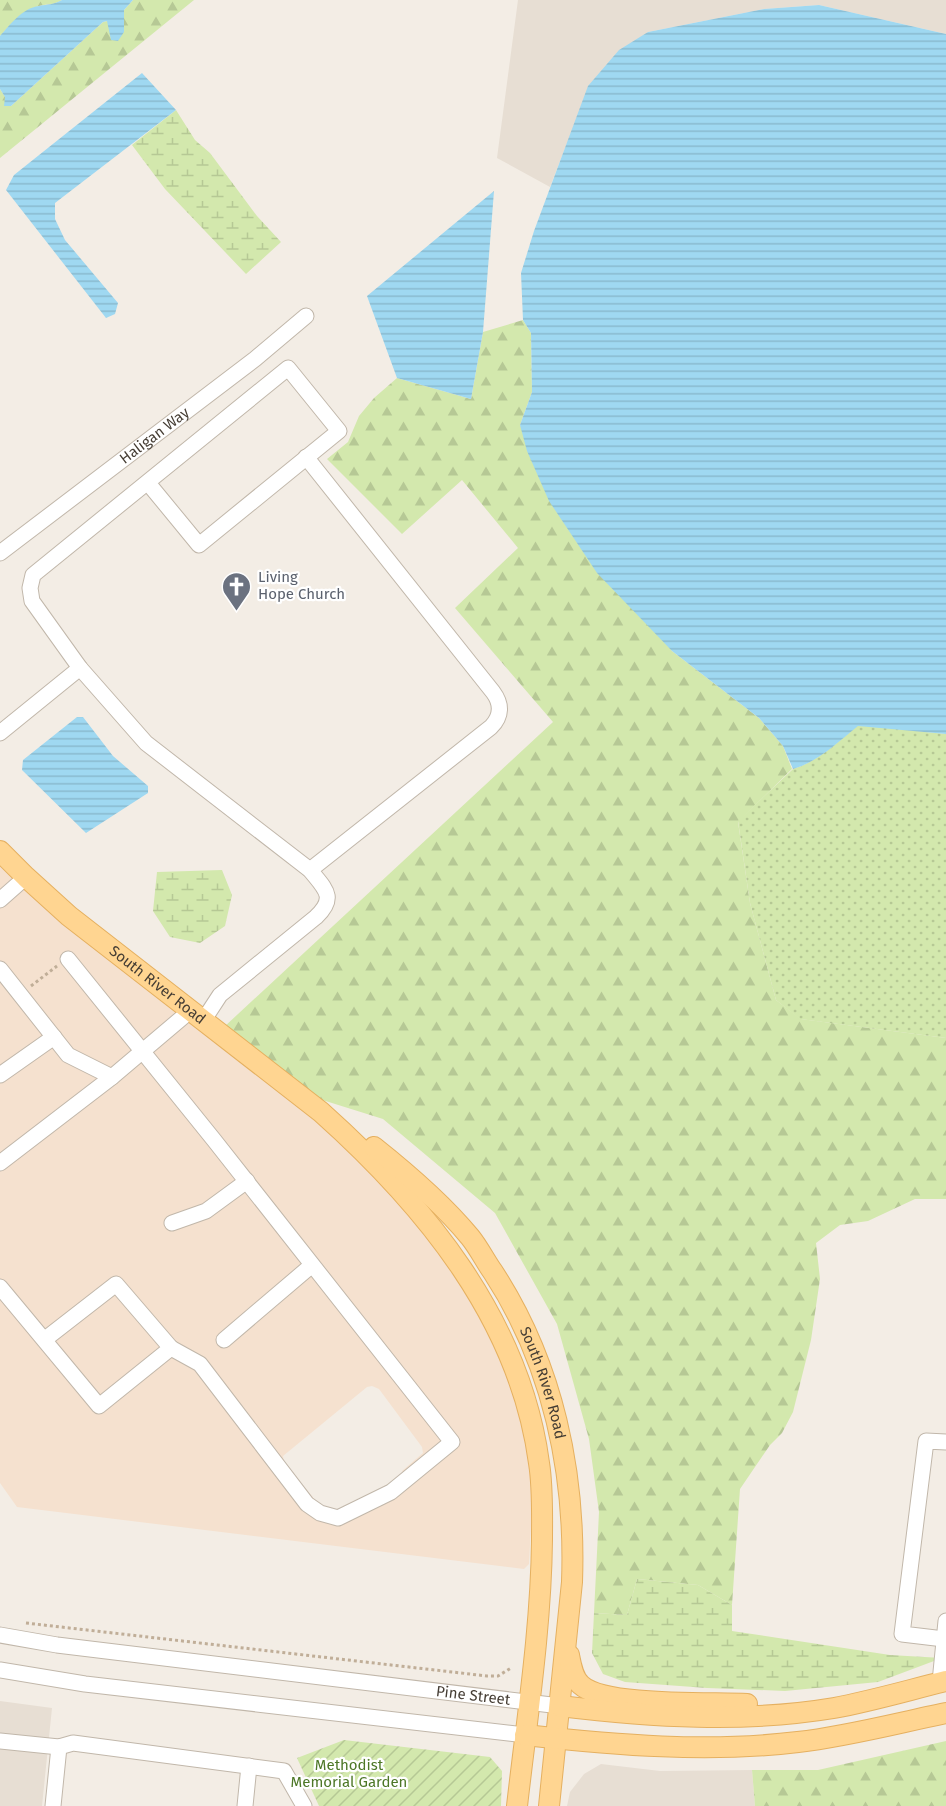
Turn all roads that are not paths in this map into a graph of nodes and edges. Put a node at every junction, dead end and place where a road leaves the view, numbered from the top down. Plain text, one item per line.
1 (306, 316) dead end
2 (306, 458) junction
3 (148, 483) junction
4 (0, 553) edge
5 (80, 668) junction
6 (0, 733) edge
7 (0, 850) edge
8 (310, 870) junction
9 (26, 877) junction
10 (0, 900) edge
11 (64, 961) road end
12 (0, 969) edge
13 (196, 1016) junction
14 (54, 1037) junction
15 (142, 1051) junction
16 (0, 1075) edge
17 (112, 1077) junction
18 (321, 1112) junction
19 (0, 1163) edge
20 (247, 1181) junction
21 (172, 1223) dead end
22 (312, 1265) junction
23 (0, 1287) edge
24 (44, 1340) junction
25 (224, 1340) dead end
26 (171, 1348) junction
27 (946, 1442) edge
28 (946, 1621) edge
29 (0, 1635) edge
30 (567, 1636) junction
31 (944, 1639) junction
32 (0, 1670) edge
33 (943, 1682) edge
34 (864, 1701) junction
35 (529, 1702) junction
36 (560, 1706) junction
37 (946, 1713) edge
38 (525, 1735) junction
39 (557, 1738) junction
40 (0, 1741) edge
41 (59, 1747) junction
42 (249, 1766) junction
43 (53, 1806) edge
44 (245, 1806) edge
45 (304, 1806) edge
46 (517, 1806) edge
47 (549, 1806) edge

1 - 4 street, Haligan Way
2 - 3 street
2 - 3 street
2 - 8 street
3 - 5 street
5 - 6 street
5 - 8 street
7 - 9 main road, South River Road
8 - 13 street
9 - 10 street
9 - 13 main road, South River Road
11 - 15 street
12 - 14 street
13 - 15 street
13 - 18 main road, South River Road
14 - 16 street
14 - 17 street
15 - 17 street
15 - 20 street
17 - 19 street
18 - 30 main road, South River Road
18 - 35 main road, South River Road
20 - 21 street
20 - 22 street
22 - 25 street
22 - 26 street
23 - 24 street
24 - 26 street
24 - 26 street
27 - 31 street
28 - 31 street
29 - 35 street, Pine Street
30 - 34 main road
30 - 36 main road, South River Road
31 - 33 street
32 - 38 street
33 - 34 main road, Pine Street
34 - 36 main road, Pine Street
35 - 36 street, Pine Street
35 - 38 main road, South River Road
36 - 39 main road, South River Road
37 - 39 main road
38 - 39 main road
38 - 46 main road, South River Road
39 - 47 main road, South River Road
40 - 41 street
41 - 42 street
41 - 43 street
42 - 44 street
42 - 45 street

